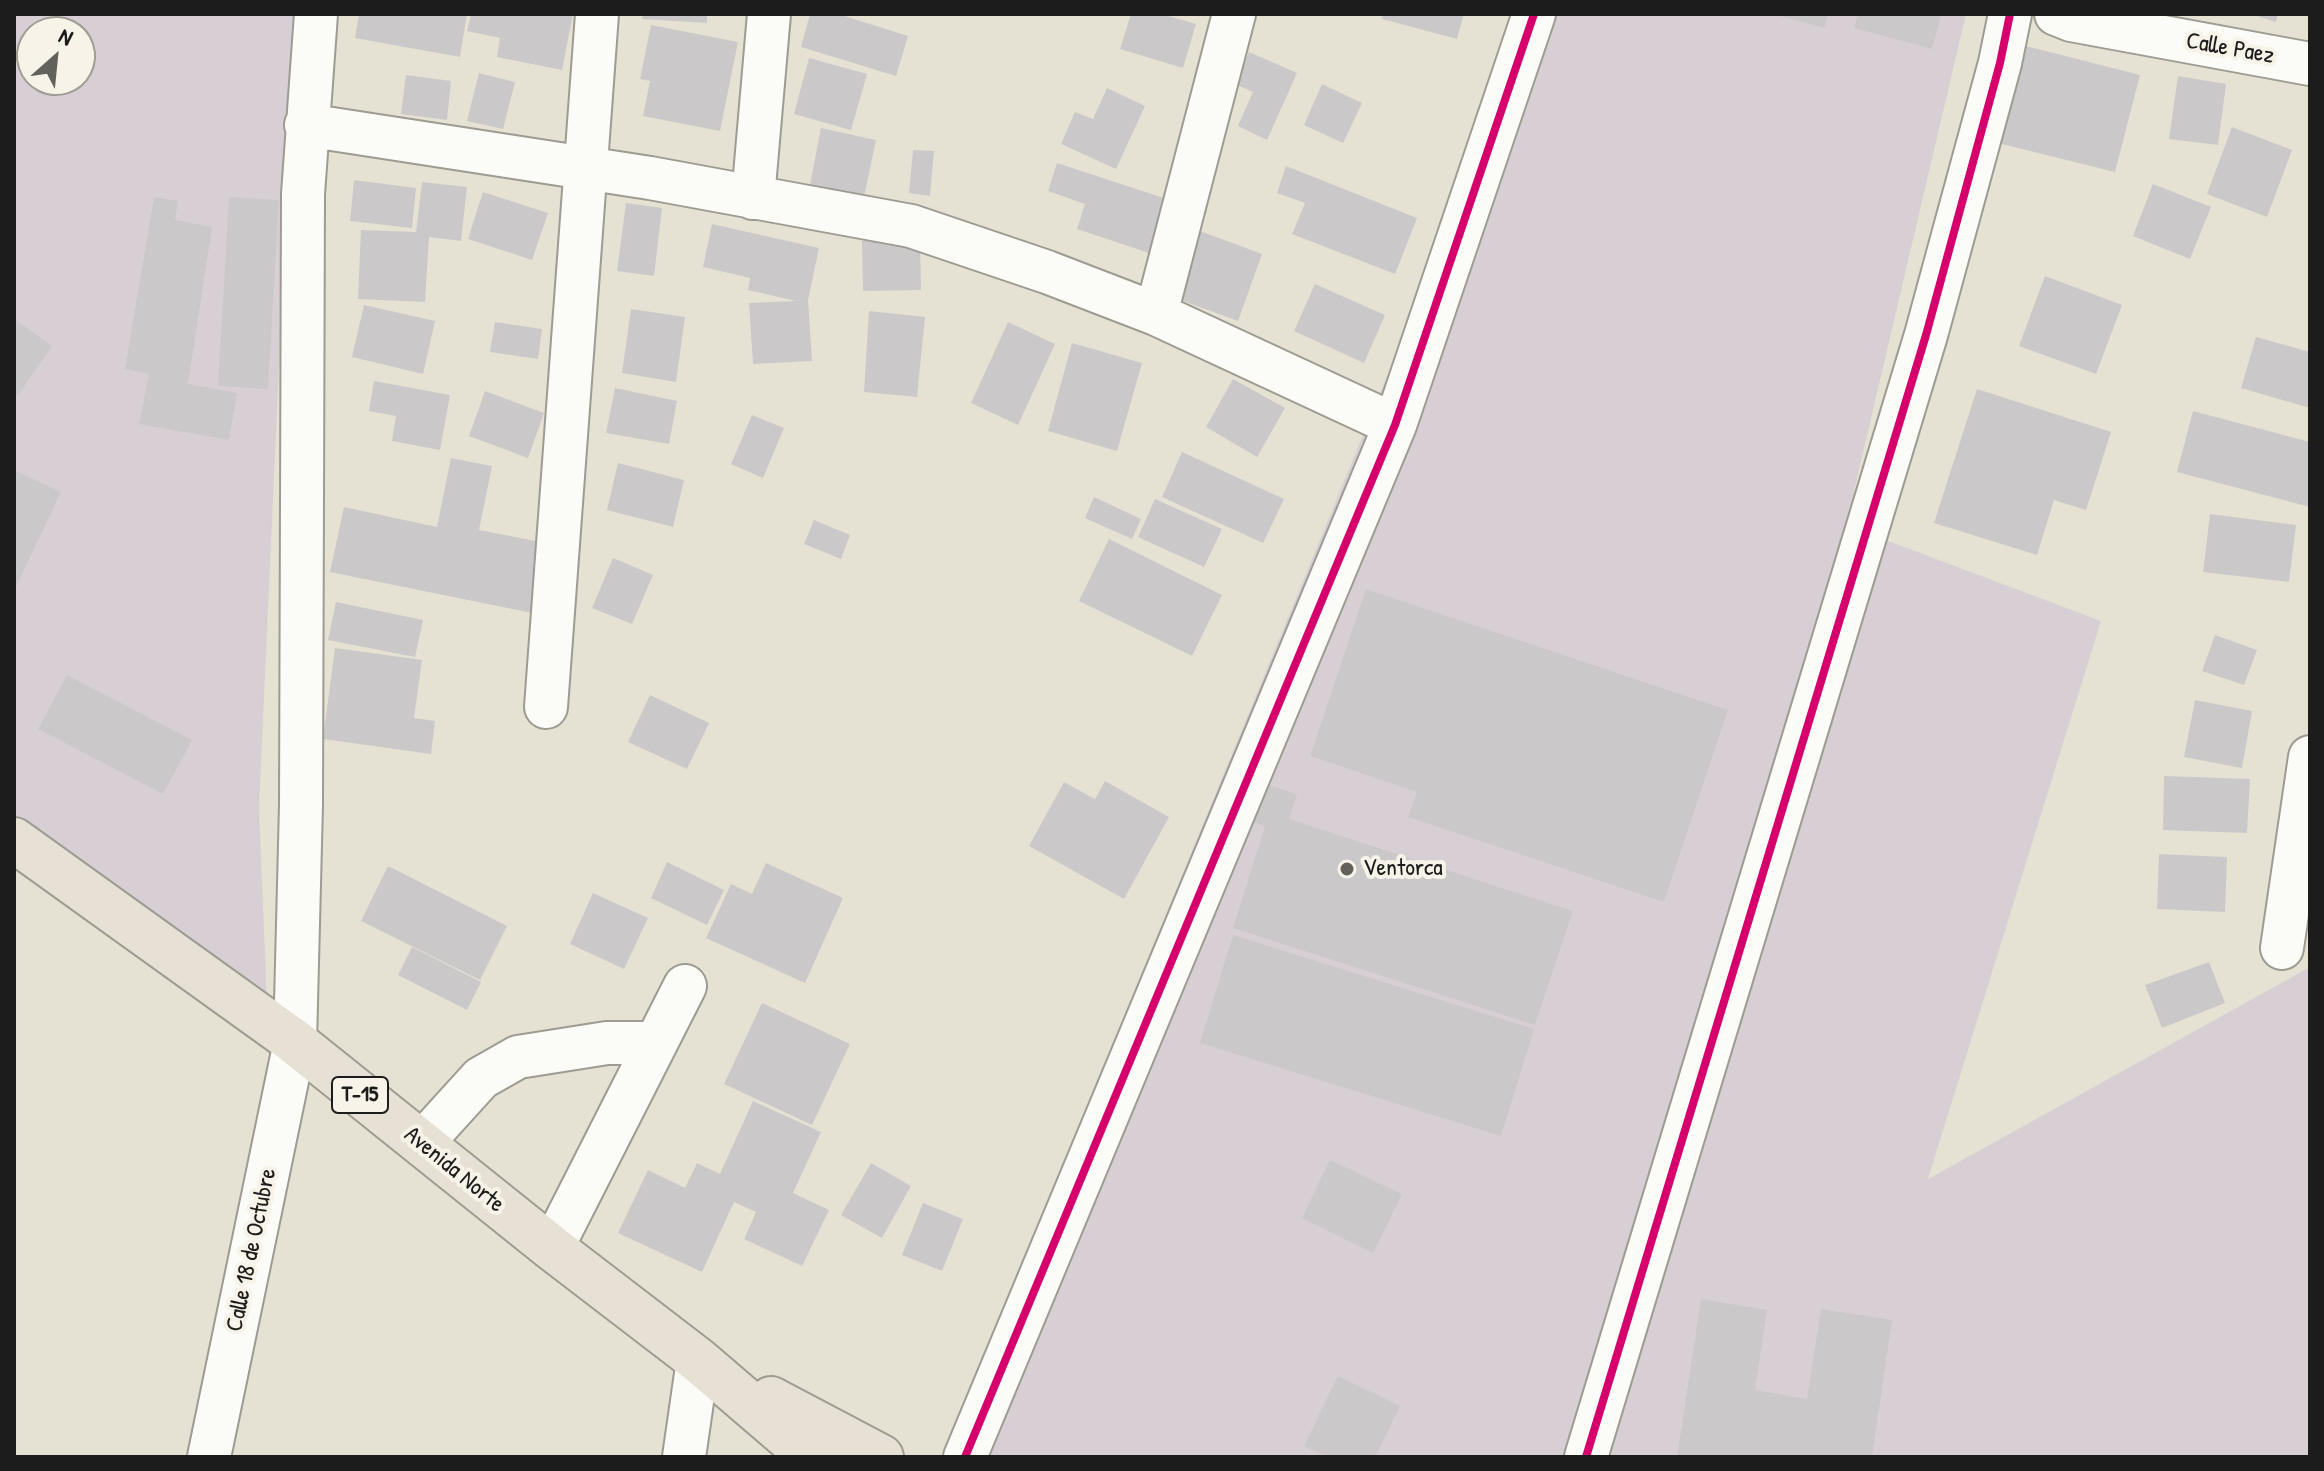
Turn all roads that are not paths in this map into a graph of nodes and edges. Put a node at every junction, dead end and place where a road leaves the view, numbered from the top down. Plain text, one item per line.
1 (316, 14) edge
2 (597, 14) edge
3 (769, 14) edge
4 (1234, 14) edge
5 (1534, 14) edge
6 (2010, 14) edge
7 (2056, 14) edge
8 (2310, 64) edge
9 (306, 125) junction
10 (585, 169) junction
11 (753, 198) junction
12 (1156, 314) junction
13 (1395, 425) junction
14 (546, 707) dead end
15 (2310, 757) edge
16 (14, 840) edge
17 (2282, 948) dead end
18 (685, 986) dead end
19 (295, 1042) junction
20 (656, 1043) junction
21 (421, 1144) junction
22 (552, 1248) junction
23 (698, 1360) junction
24 (209, 1457) edge
25 (684, 1457) edge
26 (811, 1457) edge
27 (881, 1457) edge
28 (965, 1457) edge
29 (1586, 1457) edge

1 - 9 street, Calle 18 de Octubre
2 - 10 street
3 - 11 street
4 - 12 street
5 - 13 street
6 - 29 street
7 - 8 street, Calle Paez
9 - 10 street
9 - 19 street, Calle 18 de Octubre
10 - 11 street
10 - 14 street
11 - 12 street
12 - 13 street
13 - 28 street
15 - 17 street
16 - 19 highway, Avenida Norte / T-15
18 - 20 street
19 - 21 highway, Avenida Norte / T-15
19 - 24 street, Calle 18 de Octubre
20 - 21 street
20 - 22 street
21 - 22 highway, Avenida Norte / T-15
22 - 23 highway, Avenida Norte / T-15
23 - 25 street
23 - 26 highway, Avenida Norte / T-15
23 - 27 highway, Avenida Norte / T-15

